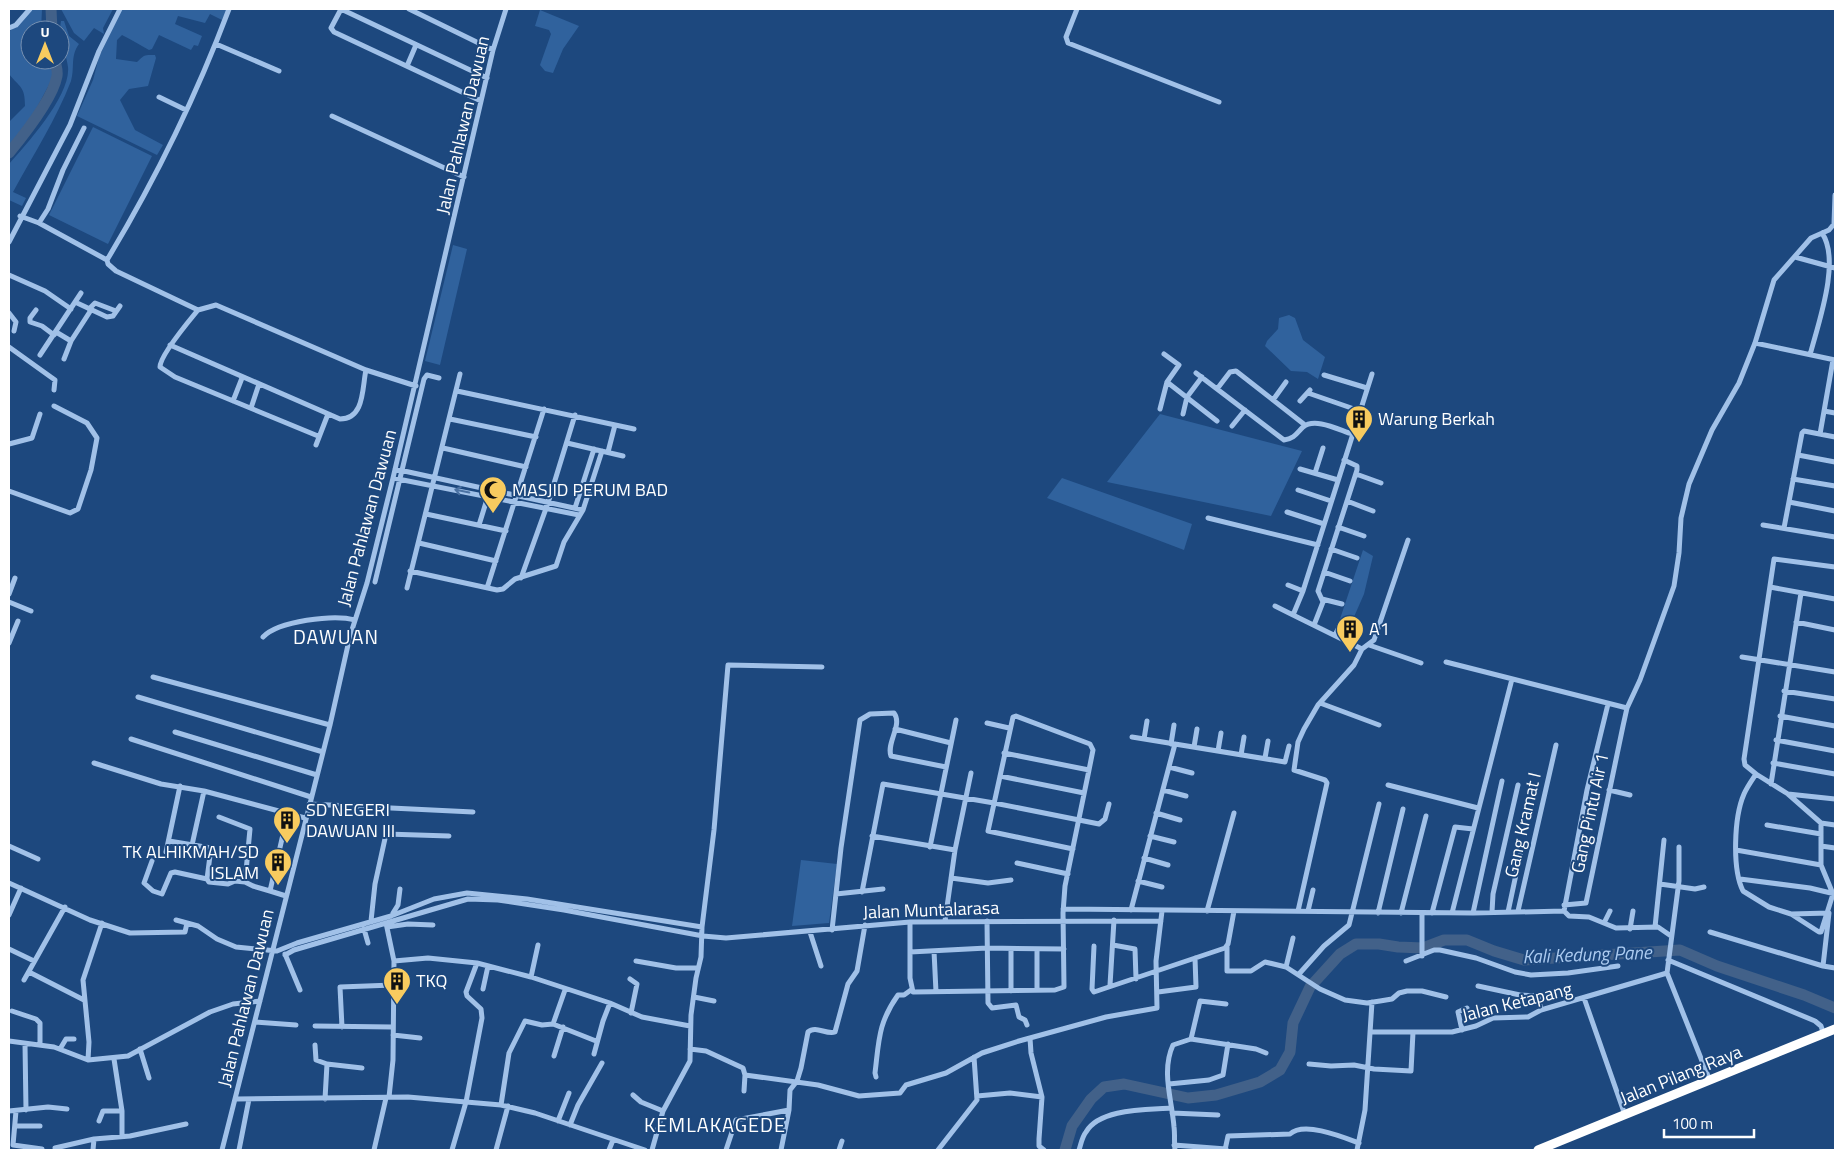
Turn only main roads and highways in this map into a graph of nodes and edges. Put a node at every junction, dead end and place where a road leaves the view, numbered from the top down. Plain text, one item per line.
1 (1835, 1029) edge
2 (1538, 1150) edge

1 - 2 highway, Jalan Pilang Raya

